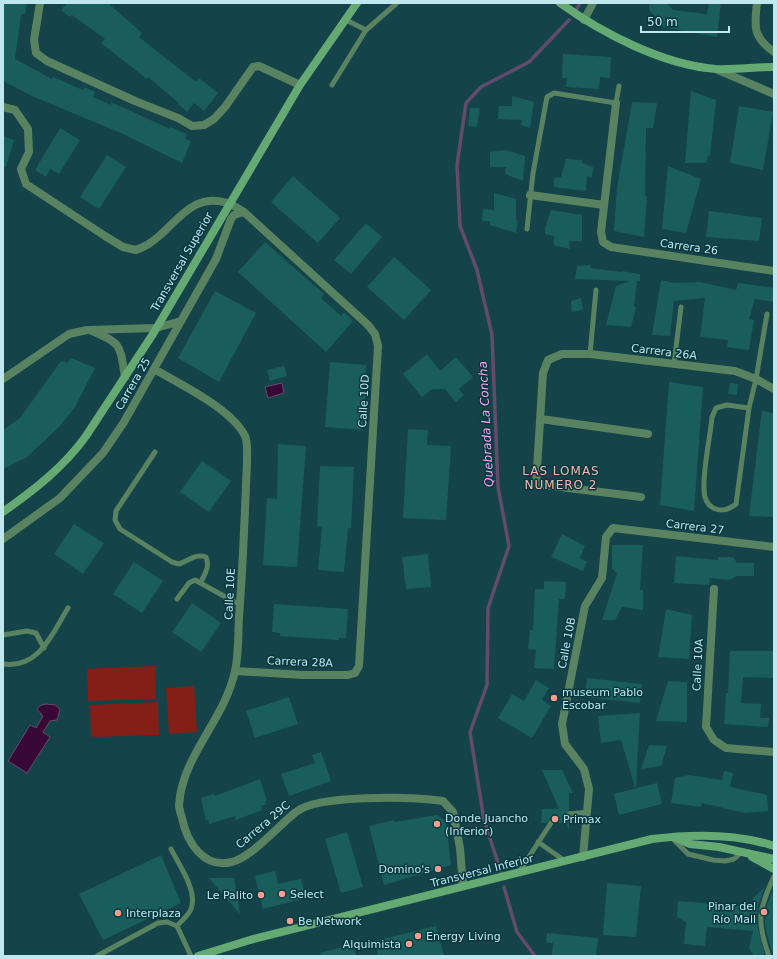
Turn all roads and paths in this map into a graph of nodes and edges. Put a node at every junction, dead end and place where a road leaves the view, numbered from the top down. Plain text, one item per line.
1 (40, 3) edge
2 (357, 3) edge
3 (397, 3) edge
4 (560, 3) edge
5 (593, 3) edge
6 (757, 3) edge
7 (581, 18) junction
8 (344, 19) junction
9 (366, 30) junction
10 (774, 52) edge
11 (774, 66) edge
12 (715, 68) junction
13 (300, 85) junction
14 (332, 85) dead end
15 (619, 86) dead end
16 (774, 94) edge
17 (616, 103) junction
18 (3, 107) edge
19 (530, 195) junction
20 (228, 203) junction
21 (604, 205) junction
22 (244, 212) junction
23 (526, 229) dead end
24 (774, 271) edge
25 (596, 290) dead end
26 (681, 307) dead end
27 (768, 314) dead end
28 (181, 321) junction
29 (156, 328) junction
30 (87, 330) junction
31 (590, 354) junction
32 (674, 364) junction
33 (154, 369) junction
34 (125, 377) junction
35 (3, 379) edge
36 (756, 379) junction
37 (774, 389) edge
38 (749, 408) junction
39 (541, 419) junction
40 (648, 434) dead end
41 (155, 452) dead end
42 (640, 497) dead end
43 (3, 512) edge
44 (613, 528) joint
45 (3, 539) edge
46 (774, 547) edge
47 (201, 582) junction
48 (714, 589) dead end
49 (177, 599) dead end
50 (240, 605) junction
51 (68, 608) dead end
52 (3, 635) edge
53 (44, 648) junction
54 (3, 664) edge
55 (359, 666) joint
56 (235, 671) junction
57 (774, 752) edge
58 (588, 812) junction
59 (569, 814) dead end
60 (551, 823) dead end
61 (671, 837) junction
62 (538, 842) junction
63 (774, 846) edge
64 (171, 849) dead end
65 (743, 851) junction
66 (196, 852) joint
67 (583, 857) junction
68 (774, 859) edge
69 (565, 861) junction
70 (774, 868) edge
71 (519, 872) junction
72 (774, 876) edge
73 (463, 886) junction
74 (177, 926) junction
75 (213, 954) edge
76 (97, 956) edge
77 (191, 956) edge
78 (198, 956) edge
79 (769, 956) edge

1 - 13 street
2 - 8 main road, Transversal Superior
3 - 9 lane
4 - 7 main road
5 - 7 street
6 - 10 street
7 - 12 main road
8 - 9 lane
8 - 13 main road, Transversal Superior
9 - 14 lane
11 - 12 main road
12 - 16 street
13 - 20 main road, Transversal Superior
15 - 17 lane
17 - 19 lane
17 - 21 street
18 - 20 street
19 - 21 street
19 - 23 lane
20 - 22 street, Calle 10D
20 - 29 main road, Transversal Superior
21 - 24 street, Carrera 26
22 - 28 street, Carrera 25
22 - 55 street, Calle 10D
25 - 31 lane
26 - 32 lane
27 - 36 lane
28 - 29 street
28 - 33 street, Carrera 25
29 - 30 street
29 - 34 main road, Transversal Superior
30 - 34 street
30 - 35 street
31 - 32 street, Carrera 26A
31 - 39 street, Carrera 26A
32 - 36 street, Carrera 26A
33 - 45 street, Carrera 25
33 - 50 street, Calle 10E
34 - 43 main road, Transversal Superior
36 - 37 street, Carrera 26A
36 - 38 lane
38 - 38 lane
39 - 40 street
39 - 42 street
41 - 47 lane
44 - 46 street, Carrera 27
44 - 58 street, Calle 10B
47 - 49 lane
47 - 50 lane
48 - 57 street, Calle 10A
50 - 56 street, Calle 10E
51 - 53 lane
52 - 53 lane
53 - 54 lane
55 - 56 street, Carrera 28A
56 - 66 street, Calle 10E
58 - 59 lane
58 - 67 street, Calle 10B
60 - 62 lane
61 - 63 main road, Transversal Inferior
61 - 65 main road
61 - 65 lane
61 - 67 main road, Transversal Inferior
62 - 69 lane
62 - 71 lane
64 - 74 lane
65 - 68 main road
65 - 70 main road
66 - 73 street, Carrera 29C
67 - 69 main road, Transversal Inferior
69 - 71 main road, Transversal Inferior
71 - 73 main road, Transversal Inferior
72 - 79 lane
73 - 75 main road, Transversal Inferior
74 - 76 lane
74 - 77 lane
75 - 78 main road, Transversal Inferior

